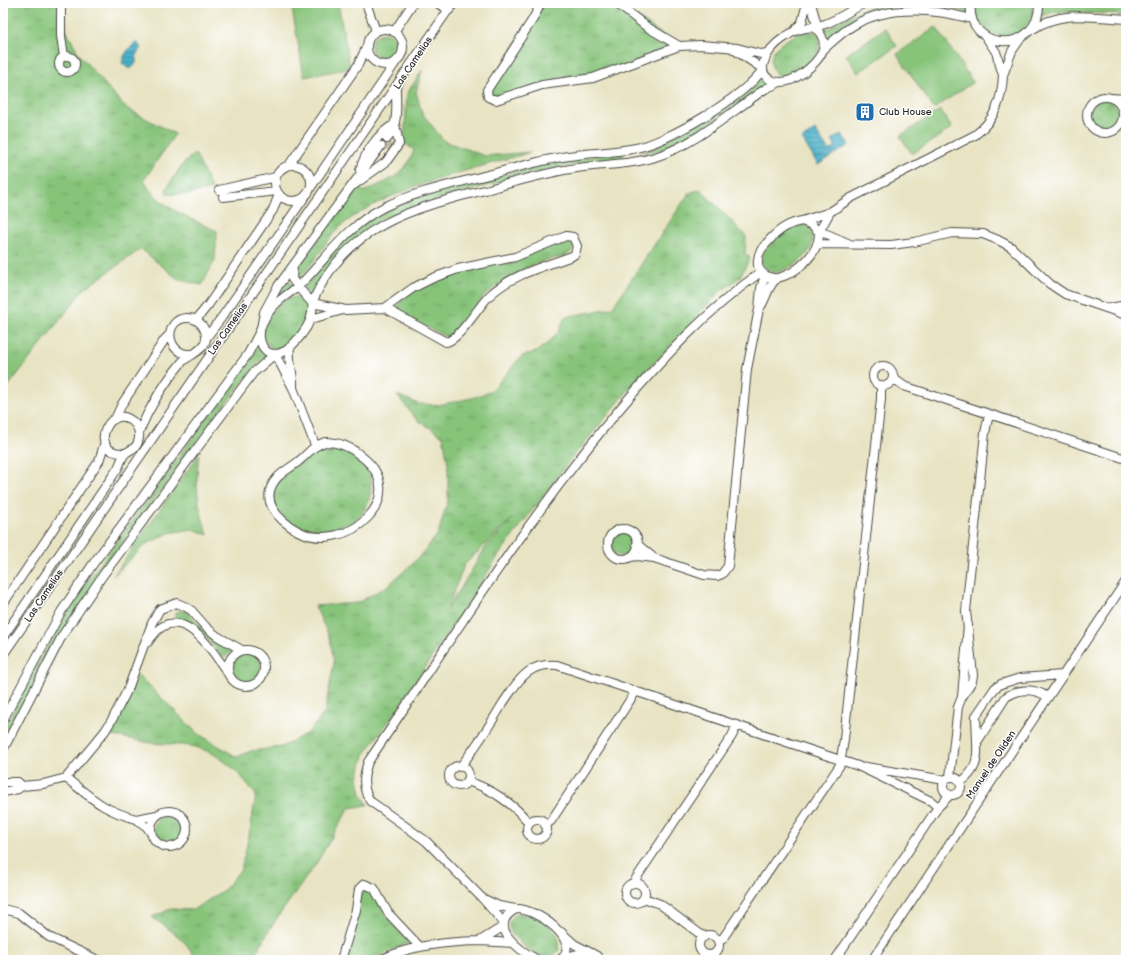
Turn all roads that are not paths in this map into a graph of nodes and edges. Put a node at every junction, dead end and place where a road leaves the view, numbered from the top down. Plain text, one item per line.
1 (61, 3) edge
2 (366, 3) edge
3 (413, 3) edge
4 (439, 3) edge
5 (541, 3) edge
6 (616, 3) edge
7 (806, 3) edge
8 (811, 3) edge
9 (866, 3) edge
10 (971, 3) edge
11 (1039, 3) edge
12 (451, 6) edge
13 (972, 19) junction
14 (1126, 19) edge
15 (816, 28) junction
16 (796, 30) junction
17 (1031, 30) junction
18 (376, 31) junction
19 (394, 32) junction
20 (984, 35) junction
21 (1023, 37) junction
22 (367, 46) junction
23 (679, 46) junction
24 (730, 48) junction
25 (823, 50) junction
26 (768, 53) junction
27 (64, 56) dead end
28 (398, 59) junction
29 (763, 69) junction
30 (1003, 75) junction
31 (778, 83) junction
32 (396, 88) junction
33 (1111, 98) junction
34 (1126, 99) edge
35 (1124, 120) edge
36 (394, 128) junction
37 (389, 141) tunnel mouth
38 (383, 148) tunnel mouth
39 (629, 149) junction
40 (631, 162) junction
41 (289, 165) junction
42 (359, 175) junction
43 (276, 177) junction
44 (350, 188) junction
45 (278, 192) junction
46 (308, 193) junction
47 (830, 212) junction
48 (802, 222) junction
49 (818, 232) junction
50 (817, 244) junction
51 (850, 244) junction
52 (293, 266) junction
53 (763, 273) junction
54 (778, 278) junction
55 (298, 287) junction
56 (312, 303) junction
57 (1126, 305) edge
58 (385, 308) junction
59 (1105, 308) junction
60 (759, 309) junction
61 (346, 310) junction
62 (1126, 315) edge
63 (311, 319) junction
64 (196, 320) junction
65 (261, 327) junction
66 (170, 334) junction
67 (206, 338) junction
68 (290, 347) junction
69 (191, 354) junction
70 (275, 354) junction
71 (893, 378) junction
72 (881, 385) junction
73 (293, 388) junction
74 (990, 414) junction
75 (115, 419) junction
76 (139, 432) junction
77 (105, 442) junction
78 (314, 446) junction
79 (125, 453) junction
80 (1124, 459) edge
81 (638, 544) junction
82 (629, 558) junction
83 (654, 558) junction
84 (1126, 581) edge
85 (3, 604) edge
86 (3, 638) edge
87 (144, 648) junction
88 (242, 650) junction
89 (3, 655) edge
90 (1063, 675) junction
91 (230, 677) junction
92 (636, 692) junction
93 (1048, 697) junction
94 (3, 720) edge
95 (736, 725) junction
96 (977, 742) junction
97 (3, 750) edge
98 (841, 760) junction
99 (858, 766) junction
100 (460, 767) junction
101 (66, 778) junction
102 (948, 778) junction
103 (467, 781) junction
104 (3, 782) edge
105 (961, 782) junction
106 (22, 786) junction
107 (3, 792) edge
108 (950, 795) junction
109 (938, 807) junction
110 (157, 815) junction
111 (136, 818) junction
112 (529, 823) junction
113 (545, 825) junction
114 (151, 833) junction
115 (633, 883) junction
116 (482, 898) junction
117 (644, 898) junction
118 (3, 909) edge
119 (516, 909) junction
120 (504, 924) junction
121 (558, 929) junction
122 (704, 937) junction
123 (480, 941) junction
124 (718, 941) junction
125 (514, 943) junction
126 (420, 947) junction
127 (597, 956) junction
128 (561, 959) edge
129 (98, 960) edge
130 (341, 960) edge
131 (380, 960) edge
132 (538, 960) edge
133 (605, 960) edge
134 (835, 960) edge
135 (872, 960) edge

1 - 27 street
2 - 18 street
3 - 19 street
4 - 12 street
5 - 23 street
6 - 23 street
7 - 16 street
8 - 15 street
9 - 15 street
10 - 13 street
11 - 17 street
12 - 32 street, Las Camelias
13 - 20 street
13 - 25 street
14 - 17 street
15 - 16 street
15 - 25 street
16 - 26 street
17 - 21 street
18 - 19 street
18 - 22 street
19 - 28 street
20 - 21 street
20 - 30 street
21 - 30 street
22 - 28 street
22 - 41 street
23 - 24 street
24 - 26 street
24 - 29 street
25 - 31 street
26 - 29 street
28 - 46 street
29 - 31 street
29 - 39 street
30 - 47 street
31 - 40 street
32 - 36 street
32 - 89 street, Las Camelias
33 - 34 street
33 - 35 street
33 - 35 street
36 - 37 street
36 - 42 street
36 - 44 street
38 - 42 street
39 - 40 street
39 - 55 street
40 - 56 street
41 - 43 street
41 - 46 street
42 - 44 street
43 - 45 street
43 - 45 street
44 - 52 street
45 - 46 street
45 - 64 street
46 - 67 street
47 - 48 street
47 - 49 street
48 - 49 street
48 - 53 street
49 - 50 street
49 - 51 street
50 - 51 street
50 - 54 street
51 - 59 street
52 - 55 street
52 - 65 street
53 - 54 street
53 - 60 street
53 - 116 street
54 - 60 street
55 - 56 street
55 - 65 street
56 - 61 street
56 - 63 street
57 - 59 street
58 - 58 street
58 - 61 street
59 - 62 street
60 - 83 street
61 - 63 street
63 - 68 street
64 - 66 street
64 - 67 street
65 - 70 street
65 - 94 street
66 - 69 street
66 - 75 street
67 - 69 street
68 - 70 street
68 - 73 street
69 - 76 street
70 - 73 street
70 - 97 street
71 - 72 street
71 - 72 street
71 - 74 street
72 - 98 street
73 - 78 street
74 - 80 street
74 - 102 street
75 - 76 street
75 - 77 street
76 - 79 street
77 - 79 street
77 - 85 street
78 - 78 street
79 - 86 street
81 - 82 street
81 - 82 street
81 - 83 street
82 - 83 street
84 - 90 street, Manuel de Oliden
87 - 88 street
87 - 91 street
87 - 101 street
88 - 91 street
88 - 91 street
90 - 93 street, Manuel de Oliden
90 - 96 street
92 - 95 street
92 - 100 street
92 - 113 street
93 - 96 street
93 - 135 street, Manuel de Oliden
95 - 98 street
95 - 115 street
96 - 105 street
98 - 99 street
98 - 124 street
99 - 102 street
99 - 109 street
100 - 103 street
100 - 103 street
101 - 106 street
101 - 111 street
102 - 105 street
102 - 108 street
103 - 112 street
104 - 106 street
105 - 108 street
106 - 107 street
108 - 109 street
109 - 134 street
110 - 111 street
110 - 114 street
110 - 114 street
111 - 114 street
112 - 113 street
112 - 113 street
115 - 117 street
115 - 117 street
116 - 119 street
116 - 120 street
117 - 122 street
118 - 129 street
119 - 120 street
119 - 121 street
120 - 123 street
120 - 125 street
121 - 127 street
121 - 128 street
122 - 124 street
122 - 124 street
123 - 125 street
123 - 126 street
125 - 132 street
126 - 130 street
126 - 131 street
127 - 128 street
127 - 133 street

